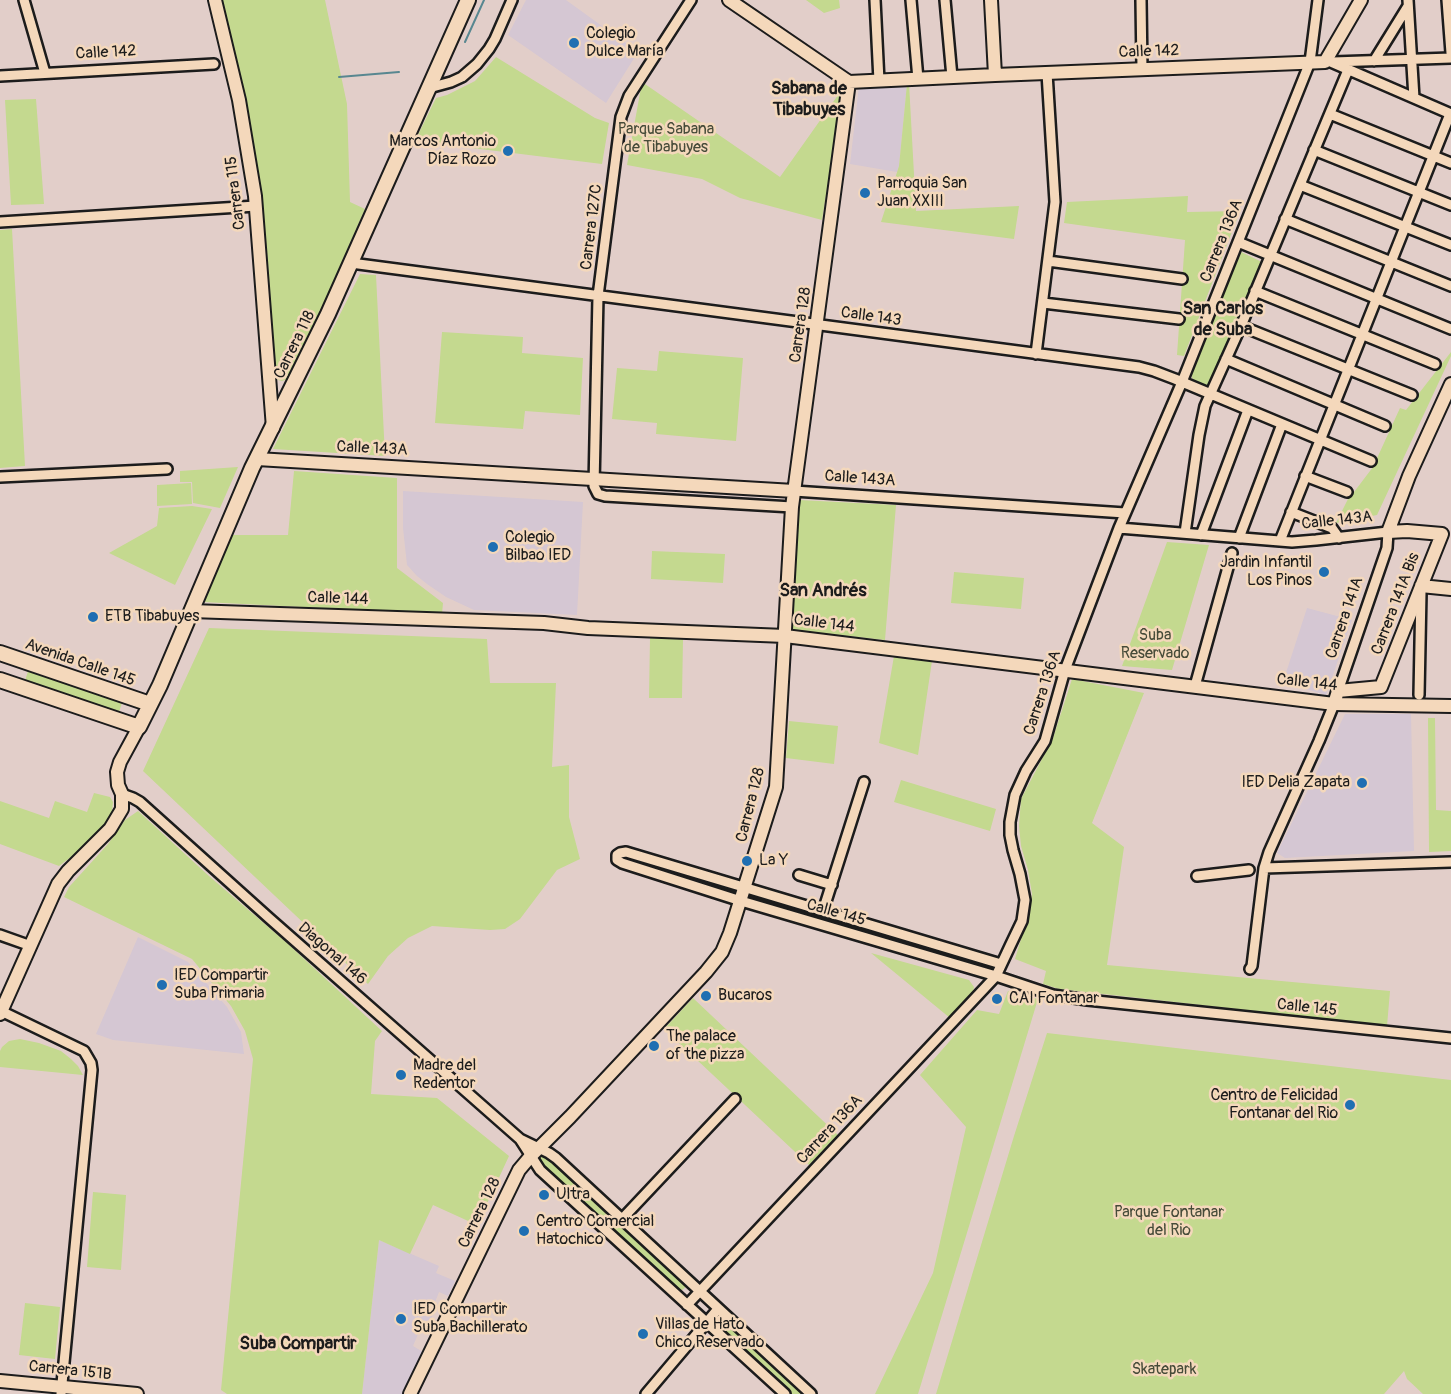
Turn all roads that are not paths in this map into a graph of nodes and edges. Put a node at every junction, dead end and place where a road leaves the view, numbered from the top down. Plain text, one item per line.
1 (24, 0) edge
2 (215, 0) edge
3 (468, 0) edge
4 (512, 0) edge
5 (692, 0) edge
6 (729, 0) edge
7 (874, 0) edge
8 (911, 0) edge
9 (945, 0) edge
10 (991, 0) edge
11 (1141, 0) edge
12 (1318, 0) edge
13 (1361, 0) edge
14 (1447, 0) edge
15 (1408, 3) edge
16 (1451, 53) edge
17 (1451, 58) edge
18 (1412, 59) junction
19 (1374, 61) junction
20 (1310, 62) junction
21 (1328, 62) junction
22 (214, 64) dead end
23 (1142, 69) junction
24 (1348, 70) junction
25 (45, 73) junction
26 (1047, 73) junction
27 (996, 75) junction
28 (0, 76) edge
29 (952, 77) junction
30 (918, 79) junction
31 (879, 81) junction
32 (849, 82) junction
33 (429, 88) junction
34 (1414, 98) junction
35 (1330, 114) junction
36 (1451, 114) edge
37 (1314, 150) junction
38 (1433, 156) junction
39 (1451, 163) edge
40 (1300, 185) junction
41 (1418, 192) junction
42 (1451, 205) edge
43 (256, 206) junction
44 (1285, 219) junction
45 (0, 222) edge
46 (1405, 226) junction
47 (1238, 242) junction
48 (1451, 245) edge
49 (1270, 255) junction
50 (1048, 261) junction
51 (1391, 262) junction
52 (351, 263) junction
53 (1182, 279) dead end
54 (1451, 286) edge
55 (1255, 291) junction
56 (598, 296) junction
57 (1377, 299) junction
58 (1042, 303) junction
59 (1179, 320) dead end
60 (817, 325) junction
61 (1241, 326) junction
62 (1451, 329) edge
63 (1362, 334) junction
64 (1036, 354) junction
65 (1226, 360) junction
66 (1435, 364) dead end
67 (1349, 370) junction
68 (1182, 382) junction
69 (270, 384) junction
70 (1451, 384) edge
71 (291, 390) junction
72 (1210, 394) junction
73 (1412, 395) dead end
74 (1335, 405) junction
75 (1248, 410) junction
76 (1282, 424) junction
77 (1385, 426) dead end
78 (273, 428) junction
79 (1321, 440) junction
80 (257, 459) junction
81 (1371, 461) dead end
82 (167, 469) dead end
83 (1305, 476) junction
84 (0, 477) edge
85 (593, 478) junction
86 (794, 491) junction
87 (1347, 492) dead end
88 (792, 507) junction
89 (1291, 512) junction
90 (1125, 513) junction
91 (1119, 528) junction
92 (1388, 532) junction
93 (1185, 533) junction
94 (1446, 534) edge
95 (1201, 535) junction
96 (1239, 538) junction
97 (1339, 538) junction
98 (1280, 541) junction
99 (1232, 553) dead end
100 (1421, 586) junction
101 (1451, 589) edge
102 (191, 611) junction
103 (785, 636) junction
104 (0, 653) edge
105 (22, 661) junction
106 (1065, 670) junction
107 (0, 680) edge
108 (14, 684) junction
109 (1195, 686) junction
110 (1338, 691) junction
111 (1419, 695) dead end
112 (1334, 704) junction
113 (150, 705) junction
114 (1451, 706) edge
115 (139, 727) junction
116 (864, 782) dead end
117 (122, 794) junction
118 (1451, 862) edge
119 (1264, 868) junction
120 (1248, 870) dead end
121 (799, 875) dead end
122 (1197, 876) dead end
123 (831, 885) junction
124 (743, 894) junction
125 (823, 911) junction
126 (0, 935) edge
127 (31, 946) junction
128 (1002, 964) junction
129 (1250, 969) dead end
130 (996, 976) junction
131 (1, 1012) edge
132 (1451, 1038) edge
133 (735, 1099) dead end
134 (535, 1152) junction
135 (622, 1219) junction
136 (699, 1291) junction
137 (687, 1305) junction
138 (718, 1309) junction
139 (707, 1323) junction
140 (0, 1381) edge
141 (62, 1390) edge
142 (137, 1394) edge
143 (410, 1394) edge
144 (646, 1394) edge
145 (785, 1394) edge
146 (811, 1394) edge

1 - 25 street
2 - 43 street, Carrera 115
3 - 33 main road, Carrera 118
4 - 33 street
5 - 56 street, Carrera 127C
6 - 32 street
7 - 31 street
8 - 30 street
9 - 29 street
10 - 27 street
11 - 23 street
12 - 20 street, Carrera 136A
13 - 21 street
14 - 16 street
15 - 18 street
15 - 19 street
17 - 18 street, Calle 142
18 - 19 street, Calle 142
18 - 34 street
19 - 21 street, Calle 142
20 - 21 street, Calle 142
20 - 23 street, Calle 142
20 - 47 street, Carrera 136A
21 - 24 street
22 - 25 street, Calle 142
23 - 26 street, Calle 142
24 - 34 street
24 - 35 street
25 - 28 street, Calle 142
26 - 27 street, Calle 142
26 - 50 street
27 - 29 street, Calle 142
29 - 30 street, Calle 142
30 - 31 street, Calle 142
31 - 32 street, Calle 142
32 - 60 street, Carrera 128
33 - 52 main road, Carrera 118
34 - 36 street
35 - 37 street
35 - 38 street
36 - 38 street
37 - 40 street
37 - 41 street
38 - 39 street
38 - 41 street
40 - 44 street
40 - 46 street
41 - 42 street
41 - 46 street
43 - 45 street
43 - 69 street, Carrera 115
44 - 49 street
44 - 51 street
46 - 48 street
46 - 51 street
47 - 49 street
47 - 68 street, Carrera 136A
49 - 55 street
49 - 57 street
50 - 53 street
50 - 58 street
51 - 54 street
51 - 57 street
52 - 56 street, Calle 143
52 - 71 main road, Carrera 118
55 - 61 street
55 - 63 street
56 - 60 street, Calle 143
56 - 85 street, Carrera 127C
57 - 62 street
57 - 63 street
58 - 59 street
58 - 64 street
60 - 64 street, Calle 143
60 - 86 street, Carrera 128
61 - 65 street
61 - 67 street
63 - 66 street
63 - 67 street
64 - 68 street, Calle 143
65 - 72 street
65 - 74 street
67 - 73 street
67 - 74 street
68 - 72 street, Calle 143
68 - 90 street, Carrera 136A
69 - 71 street
69 - 78 street, Carrera 115
70 - 92 street, Carrera 141A
71 - 78 main road, Carrera 118
72 - 75 street, Calle 143
72 - 93 street
74 - 77 street
74 - 79 street
75 - 76 street, Calle 143
75 - 95 street
76 - 79 street, Calle 143
76 - 96 street
78 - 80 main road, Carrera 118
79 - 81 street, Calle 143
79 - 83 street
80 - 85 street, Calle 143A
80 - 102 main road, Carrera 118
82 - 84 street
83 - 87 street
83 - 89 street
85 - 86 street, Calle 143A
85 - 88 street
86 - 88 street, Carrera 128
86 - 90 street, Calle 143A
88 - 103 street, Carrera 128
89 - 97 street
89 - 98 street
90 - 91 street, Carrera 136A
91 - 93 street, Calle 143A
91 - 106 street, Carrera 136A
92 - 94 street, Calle 143A
92 - 97 street, Calle 143A
92 - 110 street, Carrera 141A
93 - 95 street, Calle 143A
94 - 100 street, Carrera 141A Bis
95 - 96 street, Calle 143A
96 - 98 street, Calle 143A
97 - 98 street, Calle 143A
99 - 109 street
100 - 101 street
100 - 110 street, Carrera 141A Bis
100 - 111 street
102 - 103 street, Calle 144
102 - 113 main road, Carrera 118
103 - 106 street, Calle 144
103 - 124 street, Carrera 128
104 - 105 main road, Avenida Calle 145
105 - 108 main road
105 - 113 main road, Avenida Calle 145
106 - 109 street, Calle 144
106 - 128 street, Carrera 136A
107 - 108 main road
108 - 115 main road
109 - 112 street, Calle 144
110 - 112 street, Carrera 141A
112 - 114 street, Calle 144
112 - 119 street, Carrera 141A
113 - 115 main road
115 - 117 street
116 - 123 street
117 - 127 street
117 - 134 street, Diagonal 146
118 - 119 street
119 - 129 street, Carrera 141A
120 - 122 street
121 - 123 street
123 - 125 street
124 - 124 street, Calle 145
124 - 125 street, Calle 145
124 - 130 street, Calle 145
124 - 134 street, Carrera 128
125 - 128 street, Calle 145
126 - 127 street
127 - 131 street
128 - 130 street, Carrera 136A
130 - 132 street, Calle 145
130 - 136 street, Carrera 136A
131 - 141 street
133 - 135 street
134 - 135 street, Diagonal 146
134 - 137 street, Diagonal 146
134 - 143 street, Carrera 128
135 - 136 street, Diagonal 146
136 - 137 street, Carrera 136A
136 - 138 street, Diagonal 146
137 - 139 street, Diagonal 146
138 - 139 street
138 - 146 street, Diagonal 146
139 - 144 street
139 - 145 street, Diagonal 146
140 - 141 street, Carrera 151B
141 - 142 street, Carrera 151B

